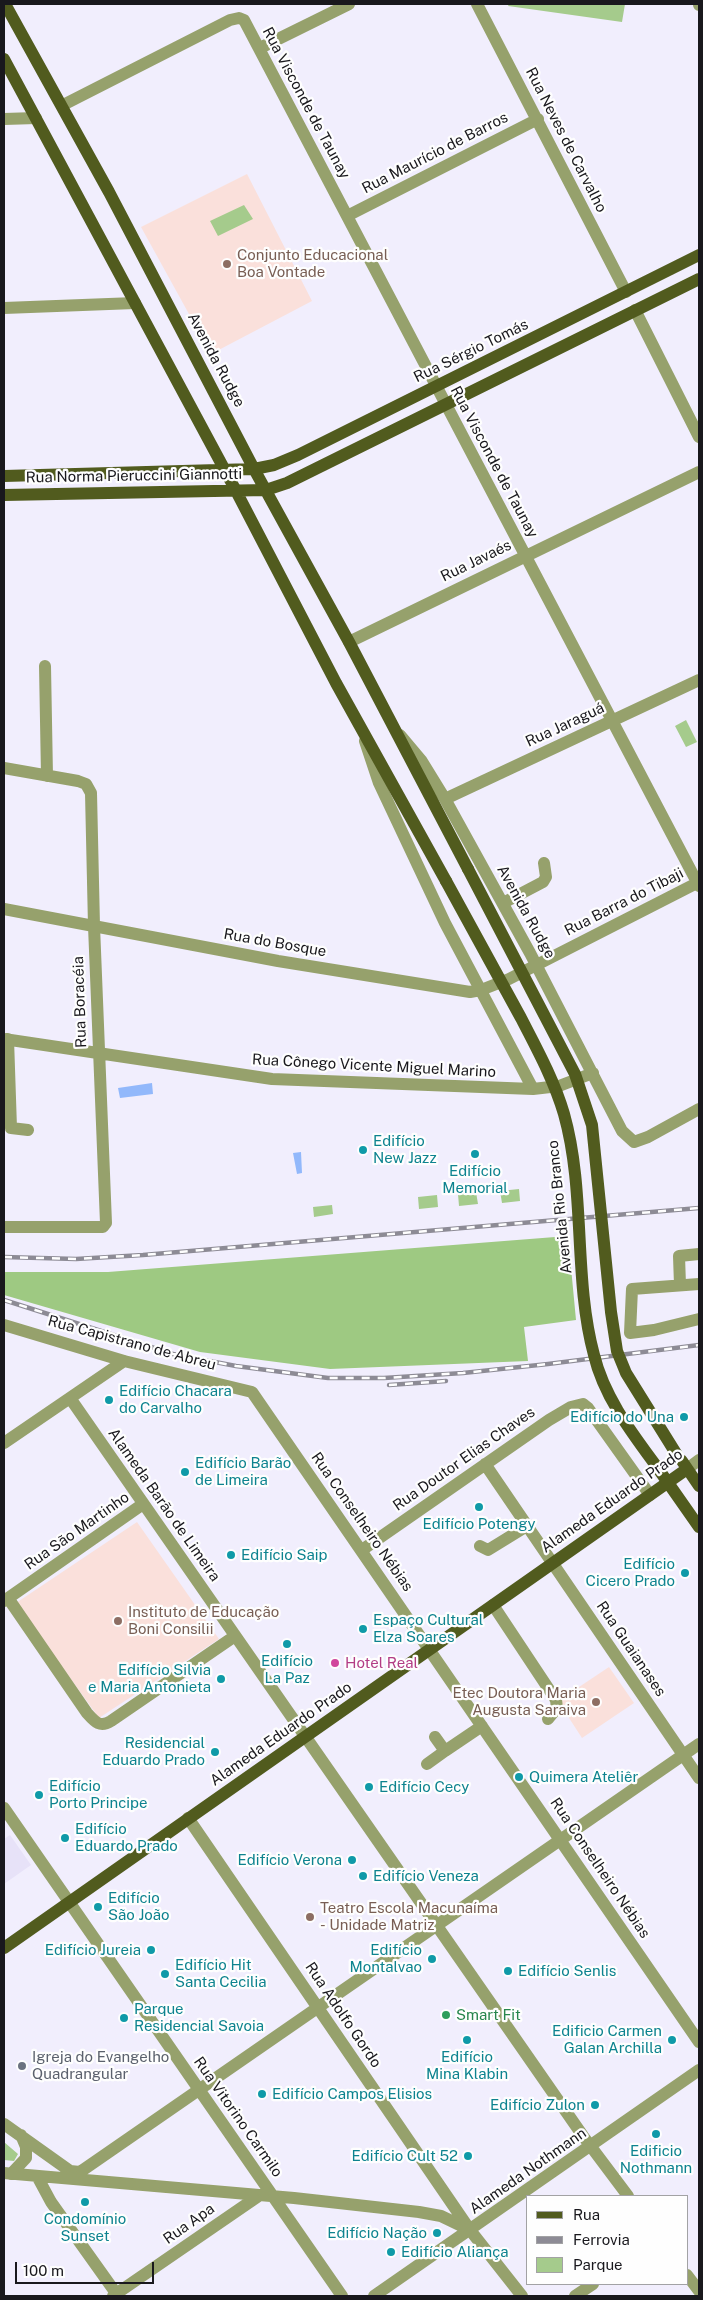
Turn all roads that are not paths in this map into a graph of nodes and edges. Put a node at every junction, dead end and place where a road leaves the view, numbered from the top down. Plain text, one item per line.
1 (5, 4) edge
2 (349, 4) edge
3 (477, 4) edge
4 (260, 48) junction
5 (4, 59) edge
6 (63, 105) junction
7 (36, 118) junction
8 (4, 119) edge
9 (538, 119) junction
10 (347, 216) junction
11 (699, 255) edge
12 (699, 279) edge
13 (626, 292) junction
14 (134, 303) junction
15 (4, 308) edge
16 (635, 310) junction
17 (436, 386) junction
18 (445, 405) junction
19 (699, 437) edge
20 (254, 469) junction
21 (224, 470) junction
22 (699, 472) edge
23 (4, 476) edge
24 (235, 489) junction
25 (266, 490) junction
26 (4, 495) edge
27 (525, 556) junction
28 (349, 642) junction
29 (45, 666) dead end
30 (699, 680) edge
31 (612, 721) junction
32 (362, 729) junction
33 (396, 732) junction
34 (4, 768) edge
35 (46, 776) junction
36 (444, 799) junction
37 (544, 863) dead end
38 (699, 883) edge
39 (503, 903) junction
40 (4, 909) edge
41 (94, 926) junction
42 (536, 965) junction
43 (480, 990) junction
44 (6, 1039) edge
45 (99, 1054) junction
46 (593, 1073) junction
47 (533, 1089) junction
48 (699, 1109) edge
49 (28, 1130) dead end
50 (4, 1227) edge
51 (699, 1254) edge
52 (699, 1284) edge
53 (680, 1285) junction
54 (699, 1319) edge
55 (4, 1325) edge
56 (124, 1361) junction
57 (252, 1392) joint
58 (70, 1398) junction
59 (4, 1443) edge
60 (699, 1460) edge
61 (484, 1464) junction
62 (687, 1469) junction
63 (668, 1482) junction
64 (699, 1486) edge
65 (650, 1495) junction
66 (144, 1504) junction
67 (527, 1526) junction
68 (699, 1527) edge
69 (480, 1546) dead end
70 (362, 1550) junction
71 (552, 1563) junction
72 (6, 1600) edge
73 (493, 1605) junction
74 (235, 1636) junction
75 (430, 1649) junction
76 (548, 1719) dead end
77 (482, 1726) junction
78 (305, 1736) junction
79 (435, 1737) dead end
80 (699, 1744) edge
81 (445, 1751) junction
82 (683, 1755) junction
83 (427, 1764) dead end
84 (699, 1778) edge
85 (4, 1808) edge
86 (188, 1818) junction
87 (561, 1839) junction
88 (69, 1902) junction
89 (437, 1925) junction
90 (4, 1948) edge
91 (318, 2006) junction
92 (699, 2042) edge
93 (699, 2070) edge
94 (198, 2088) junction
95 (4, 2124) edge
96 (21, 2135) junction
97 (591, 2147) junction
98 (8, 2173) edge
99 (91, 2174) junction
100 (37, 2176) junction
101 (627, 2195) edge
102 (260, 2196) junction
103 (274, 2196) junction
104 (470, 2230) junction
105 (688, 2276) edge
106 (592, 2285) edge
107 (699, 2291) edge
108 (116, 2296) edge
109 (342, 2296) edge
110 (374, 2296) edge
111 (522, 2296) edge
112 (575, 2296) edge

1 - 6 main road, Avenida Rudge
2 - 4 street
3 - 9 street, Rua Neves de Carvalho
4 - 6 street, Rua Visconde de Taunay
4 - 10 street, Rua Visconde de Taunay
5 - 7 main road
6 - 20 main road, Avenida Rudge
7 - 8 street
7 - 14 main road
9 - 10 street, Rua Maurício de Barros
9 - 13 street, Rua Neves de Carvalho
10 - 17 street, Rua Visconde de Taunay
11 - 13 main road, Rua Sérgio Tomás
12 - 16 main road
13 - 17 main road, Rua Sérgio Tomás
14 - 15 street
14 - 21 main road
16 - 18 main road
16 - 19 street
17 - 18 street, Rua Visconde de Taunay
17 - 20 main road, Rua Sérgio Tomás
18 - 25 main road
18 - 27 street, Rua Visconde de Taunay
20 - 21 main road, Rua Norma Pieruccini Giannotti
20 - 25 main road, Avenida Rudge
21 - 23 main road, Rua Norma Pieruccini Giannotti
21 - 24 main road
22 - 27 street, Rua Javaés
24 - 25 main road, Rua Norma Pieruccini Giannotti
24 - 26 main road, Rua Norma Pieruccini Giannotti
24 - 32 main road
25 - 28 main road, Avenida Rudge
27 - 28 street, Rua Javaés
27 - 31 street, Rua Visconde de Taunay
28 - 33 main road, Avenida Rudge
29 - 35 street
30 - 31 street, Rua Jaraguá
31 - 36 street, Rua Jaraguá
31 - 38 street, Rua Visconde de Taunay
32 - 43 street
32 - 63 main road, Avenida Rio Branco, bridge
33 - 36 street, Avenida Rudge
33 - 62 main road, Avenida Rudge, bridge
34 - 35 street
35 - 41 street, Rua Boracéia
36 - 39 street, Avenida Rudge
37 - 39 street
38 - 42 street, Rua Barra do Tibaji
39 - 42 street, Avenida Rudge
40 - 41 street, Rua do Bosque
41 - 43 street, Rua do Bosque
41 - 45 street, Rua Boracéia
42 - 43 street, Rua do Bosque
42 - 46 street, Avenida Rudge
43 - 47 street
44 - 45 street, Rua Cônego Vicente Miguel Marino
44 - 49 street
45 - 47 street, Rua Cônego Vicente Miguel Marino
45 - 50 street, Rua Boracéia
46 - 47 street, Rua Cônego Vicente Miguel Marino
46 - 48 street, Avenida Rudge
51 - 53 street
52 - 53 street
53 - 54 street
55 - 56 street, Rua Capistrano de Abreu
56 - 57 street, Rua Capistrano de Abreu
56 - 58 street
57 - 70 street, Rua Conselheiro Nébias
58 - 59 street
58 - 66 street, Alameda Barão de Limeira
60 - 62 street, Alameda Eduardo Prado
61 - 65 street, Rua Doutor Elias Chaves
61 - 67 street, Rua Guaianases
61 - 70 street, Rua Doutor Elias Chaves
62 - 63 main road, Alameda Eduardo Prado
62 - 64 main road
63 - 65 main road, Alameda Eduardo Prado
63 - 68 main road, Avenida Rio Branco
65 - 71 main road, Alameda Eduardo Prado
66 - 72 street, Rua São Martinho
66 - 74 street, Alameda Barão de Limeira
67 - 69 street
67 - 71 street, Rua Guaianases
70 - 75 street, Rua Conselheiro Nébias
71 - 73 main road, Alameda Eduardo Prado
71 - 82 street, Rua Guaianases
72 - 74 street
73 - 75 main road, Alameda Eduardo Prado
73 - 76 street
74 - 78 street, Alameda Barão de Limeira
75 - 77 street, Rua Conselheiro Nébias
75 - 78 main road, Alameda Eduardo Prado
77 - 81 street
77 - 87 street, Rua Conselheiro Nébias
78 - 86 main road, Alameda Eduardo Prado
78 - 89 street, Alameda Barão de Limeira
79 - 81 street
80 - 82 street
81 - 83 street
82 - 84 street, Rua Guaianases
82 - 87 street
85 - 88 street, Rua Vitorino Carmilo
86 - 88 main road, Alameda Eduardo Prado
86 - 91 street, Rua Adolfo Gordo
87 - 89 street
87 - 92 street, Rua Conselheiro Nébias
88 - 90 main road, Alameda Eduardo Prado
88 - 94 street, Rua Vitorino Carmilo
89 - 91 street
89 - 97 street, Alameda Barão de Limeira
91 - 94 street
91 - 104 street, Rua Adolfo Gordo
93 - 97 street, Alameda Nothmann
94 - 99 street
94 - 103 street, Rua Vitorino Carmilo
95 - 96 street
96 - 98 street
96 - 99 street
97 - 101 street, Alameda Barão de Limeira
97 - 104 street, Alameda Nothmann
98 - 100 street
99 - 100 street
99 - 102 street
100 - 108 street
102 - 103 street
102 - 108 street, Rua Apa
103 - 104 street
103 - 109 street, Rua Vitorino Carmilo
104 - 110 street, Alameda Nothmann
104 - 111 street, Rua Adolfo Gordo
105 - 107 street
106 - 112 street

